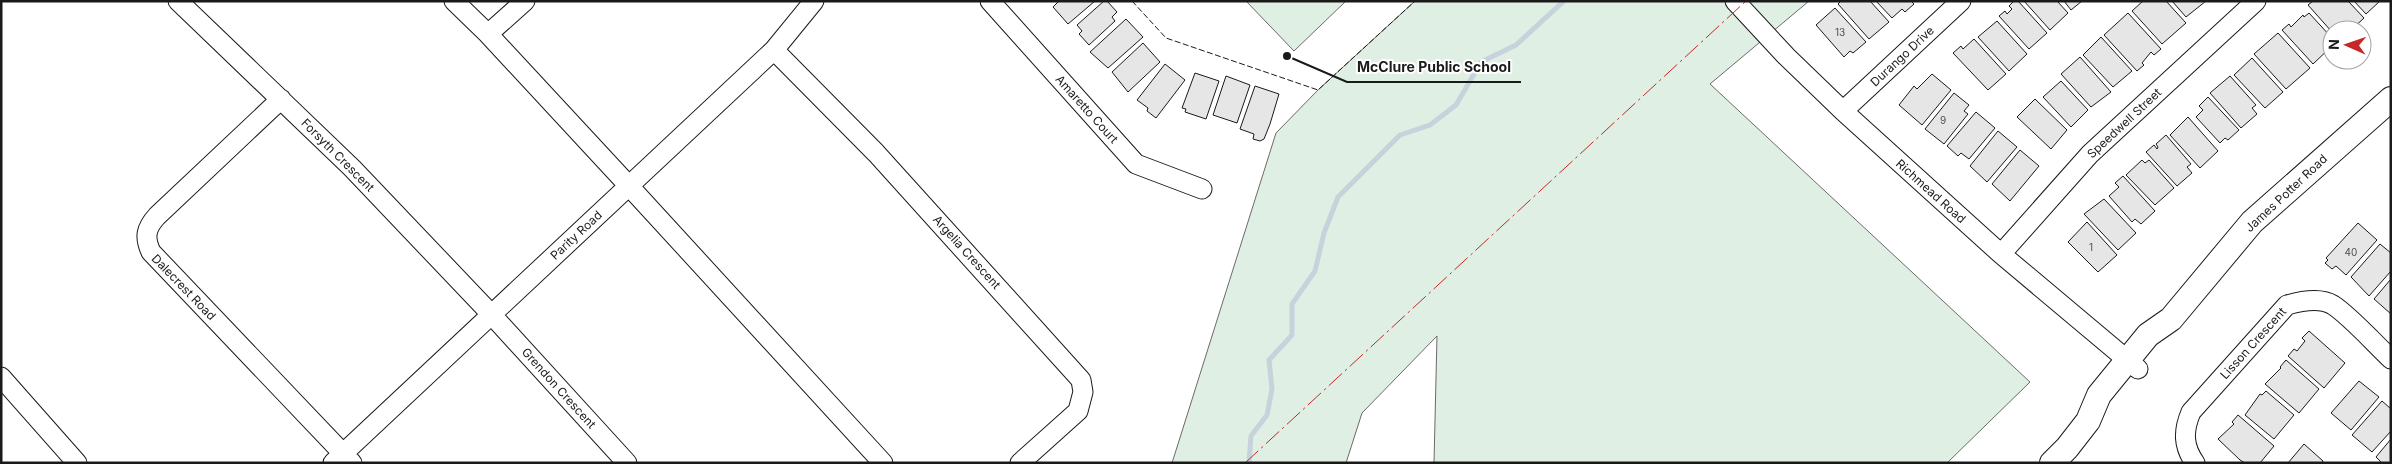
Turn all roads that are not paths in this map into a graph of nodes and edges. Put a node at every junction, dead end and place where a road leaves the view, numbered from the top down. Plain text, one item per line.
1 (178, 1) edge
2 (454, 1) edge
3 (525, 1) edge
4 (814, 1) edge
5 (990, 1) edge
6 (1735, 1) edge
7 (1960, 1) edge
8 (2256, 1) edge
9 (488, 34) junction
10 (774, 50) junction
11 (281, 99) junction
12 (2391, 99) edge
13 (1843, 111) junction
14 (629, 186) junction
15 (1202, 189) dead end
16 (2001, 254) junction
17 (492, 314) junction
18 (2391, 359) edge
19 (2133, 364) junction
20 (1, 377) edge
21 (343, 459) edge
22 (77, 463) edge
23 (627, 463) edge
24 (883, 463) edge
25 (1020, 463) edge
26 (2052, 463) edge
27 (2195, 463) edge

1 - 11 street, Forsyth Crescent
2 - 9 street
3 - 9 street
4 - 10 street, Parity Road
5 - 15 street, Amaretto Court
6 - 13 street, Richmead Road
7 - 13 street, Durango Drive
8 - 16 street, Speedwell Street
9 - 14 street
10 - 14 street, Parity Road
10 - 25 street, Argelia Crescent
11 - 17 street, Forsyth Crescent
11 - 21 street, Dalecrest Road
12 - 19 main road, James Potter Road
13 - 16 street, Richmead Road
14 - 17 street, Parity Road
14 - 24 street
16 - 19 street, Richmead Road
17 - 21 street, Parity Road
17 - 23 street, Grendon Crescent
18 - 27 street, Lisson Crescent
19 - 26 main road, James Potter Road
20 - 22 street

